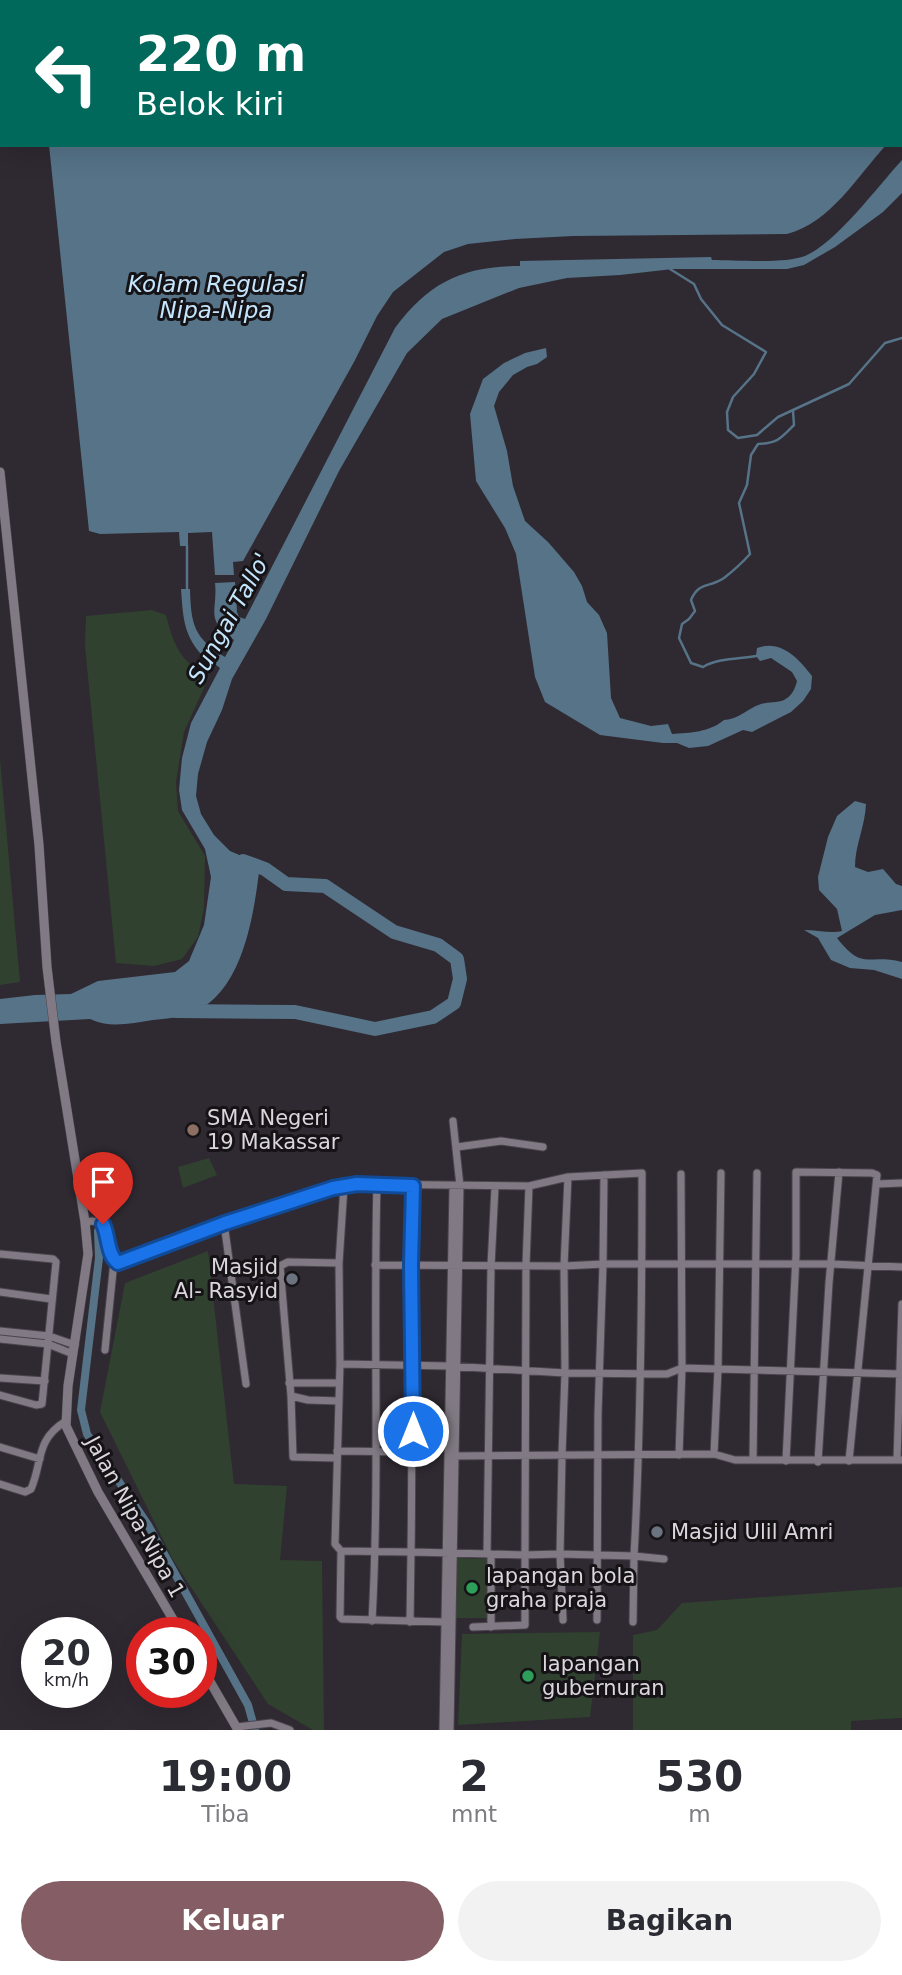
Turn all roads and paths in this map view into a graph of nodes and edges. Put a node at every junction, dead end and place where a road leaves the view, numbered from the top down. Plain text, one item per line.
1 (0, 472) edge
2 (453, 1121) dead end
3 (457, 1147) junction
4 (543, 1147) dead end
5 (839, 1172) junction
6 (721, 1173) dead end
7 (757, 1173) dead end
8 (681, 1174) dead end
9 (604, 1175) junction
10 (568, 1177) junction
11 (902, 1183) edge
12 (377, 1184) junction
13 (877, 1184) junction
14 (344, 1186) junction
15 (413, 1186) junction
16 (457, 1186) junction
17 (529, 1186) junction
18 (495, 1187) junction
19 (85, 1222) junction
20 (225, 1223) junction
21 (0, 1254) edge
22 (114, 1261) junction
23 (339, 1263) junction
24 (603, 1264) junction
25 (642, 1264) junction
26 (682, 1264) junction
27 (720, 1264) junction
28 (756, 1264) junction
29 (796, 1264) junction
30 (831, 1264) junction
31 (375, 1265) junction
32 (411, 1265) junction
33 (454, 1265) junction
34 (526, 1265) junction
35 (867, 1265) junction
36 (491, 1266) junction
37 (564, 1266) junction
38 (902, 1267) edge
39 (0, 1292) edge
40 (51, 1299) junction
41 (902, 1304) edge
42 (0, 1331) edge
43 (0, 1339) edge
44 (49, 1340) junction
45 (74, 1350) junction
46 (105, 1350) dead end
47 (340, 1364) junction
48 (375, 1364) junction
49 (413, 1365) junction
50 (453, 1367) junction
51 (489, 1368) junction
52 (682, 1368) junction
53 (718, 1369) junction
54 (754, 1369) junction
55 (790, 1370) junction
56 (824, 1370) junction
57 (526, 1372) junction
58 (600, 1372) junction
59 (857, 1372) junction
60 (565, 1373) junction
61 (639, 1374) junction
62 (900, 1374) edge
63 (0, 1378) edge
64 (45, 1381) junction
65 (289, 1382) junction
66 (339, 1383) junction
67 (246, 1384) dead end
68 (0, 1395) edge
69 (290, 1396) junction
70 (339, 1401) junction
71 (65, 1421) junction
72 (0, 1447) edge
73 (378, 1452) junction
74 (412, 1452) junction
75 (337, 1454) junction
76 (598, 1454) junction
77 (715, 1454) junction
78 (488, 1455) junction
79 (562, 1455) junction
80 (639, 1455) junction
81 (679, 1455) junction
82 (451, 1456) junction
83 (524, 1456) junction
84 (40, 1459) junction
85 (753, 1460) junction
86 (900, 1460) edge
87 (786, 1461) junction
88 (849, 1461) junction
89 (818, 1462) junction
90 (0, 1484) edge
91 (341, 1551) junction
92 (376, 1552) junction
93 (411, 1552) junction
94 (449, 1553) junction
95 (489, 1554) junction
96 (560, 1554) junction
97 (597, 1554) junction
98 (525, 1555) junction
99 (634, 1556) junction
100 (664, 1559) dead end
101 (172, 1617) edge
102 (563, 1620) dead end
103 (597, 1620) dead end
104 (372, 1621) junction
105 (410, 1622) junction
106 (444, 1622) junction
107 (633, 1622) dead end
108 (473, 1627) dead end
109 (491, 1627) junction
110 (217, 1694) edge
111 (262, 1726) edge
112 (237, 1729) edge
113 (290, 1730) edge
114 (443, 1730) edge
115 (450, 1730) edge

1 - 19 street, Jalan Nipa-Nipa 1
2 - 3 street
3 - 4 street
3 - 16 street
5 - 13 street
5 - 29 street
5 - 30 street
6 - 27 street
7 - 28 street
8 - 26 street
9 - 10 street
9 - 24 street
9 - 25 street
10 - 17 street
10 - 37 street
11 - 13 street
12 - 14 street
12 - 15 street
12 - 31 street
13 - 35 street
14 - 20 street
14 - 23 street
15 - 16 street
15 - 32 street
16 - 18 street
16 - 33 street
17 - 18 street
17 - 34 street
18 - 36 street
19 - 22 street
19 - 45 street, Jalan Nipa-Nipa 1
20 - 22 street
20 - 67 street
21 - 40 street
22 - 46 street
23 - 47 street
23 - 65 street
24 - 25 street
24 - 37 street
24 - 58 street
25 - 26 street
25 - 61 street
26 - 27 street
26 - 52 street
27 - 28 street
27 - 53 street
28 - 29 street
28 - 54 street
29 - 30 street
29 - 55 street
30 - 35 street
30 - 56 street
31 - 32 street
31 - 48 street
32 - 33 street
32 - 49 street
33 - 36 street
33 - 50 street
34 - 36 street
34 - 37 street
34 - 57 street
35 - 38 street
35 - 59 street
36 - 51 street
37 - 60 street
39 - 40 street
40 - 44 street
41 - 62 street
42 - 44 street
43 - 44 street
44 - 45 street
44 - 64 street
45 - 71 street, Jalan Nipa-Nipa 1
47 - 48 street
47 - 66 street
48 - 49 street
48 - 73 street
49 - 50 street
49 - 74 street
50 - 51 street
50 - 82 street
51 - 57 street
51 - 78 street
52 - 53 street
52 - 61 street
52 - 81 street
53 - 54 street
53 - 77 street
54 - 55 street
54 - 85 street
55 - 56 street
55 - 87 street
56 - 59 street
56 - 89 street
57 - 60 street
57 - 83 street
58 - 60 street
58 - 61 street
58 - 76 street
59 - 62 street
59 - 88 street
60 - 79 street
61 - 80 street
62 - 86 street
63 - 64 street
64 - 68 street
65 - 66 street
65 - 69 street
66 - 70 street
69 - 70 street
69 - 75 street
70 - 75 street
71 - 84 street
71 - 101 street, Jalan Nipa-Nipa 1
72 - 84 street
73 - 74 street
73 - 75 street
73 - 92 street
74 - 93 street
75 - 91 street
76 - 79 street
76 - 80 street
76 - 97 street
77 - 81 street
77 - 85 street
78 - 82 street
78 - 83 street
78 - 95 street
79 - 83 street
79 - 96 street
80 - 81 street
80 - 99 street
82 - 94 street
83 - 98 street
84 - 90 street
85 - 87 street
86 - 88 street
87 - 89 street
88 - 89 street
91 - 92 street
91 - 104 street
92 - 93 street
92 - 104 street
93 - 94 street
93 - 105 street
94 - 95 street
94 - 106 street
94 - 115 street
95 - 98 street
95 - 109 street
96 - 97 street
96 - 98 street
96 - 102 street
97 - 99 street
97 - 103 street
98 - 109 street
99 - 100 street
99 - 107 street
104 - 105 street
105 - 106 street
106 - 114 street
108 - 109 street
110 - 112 street
111 - 112 street
111 - 113 street

